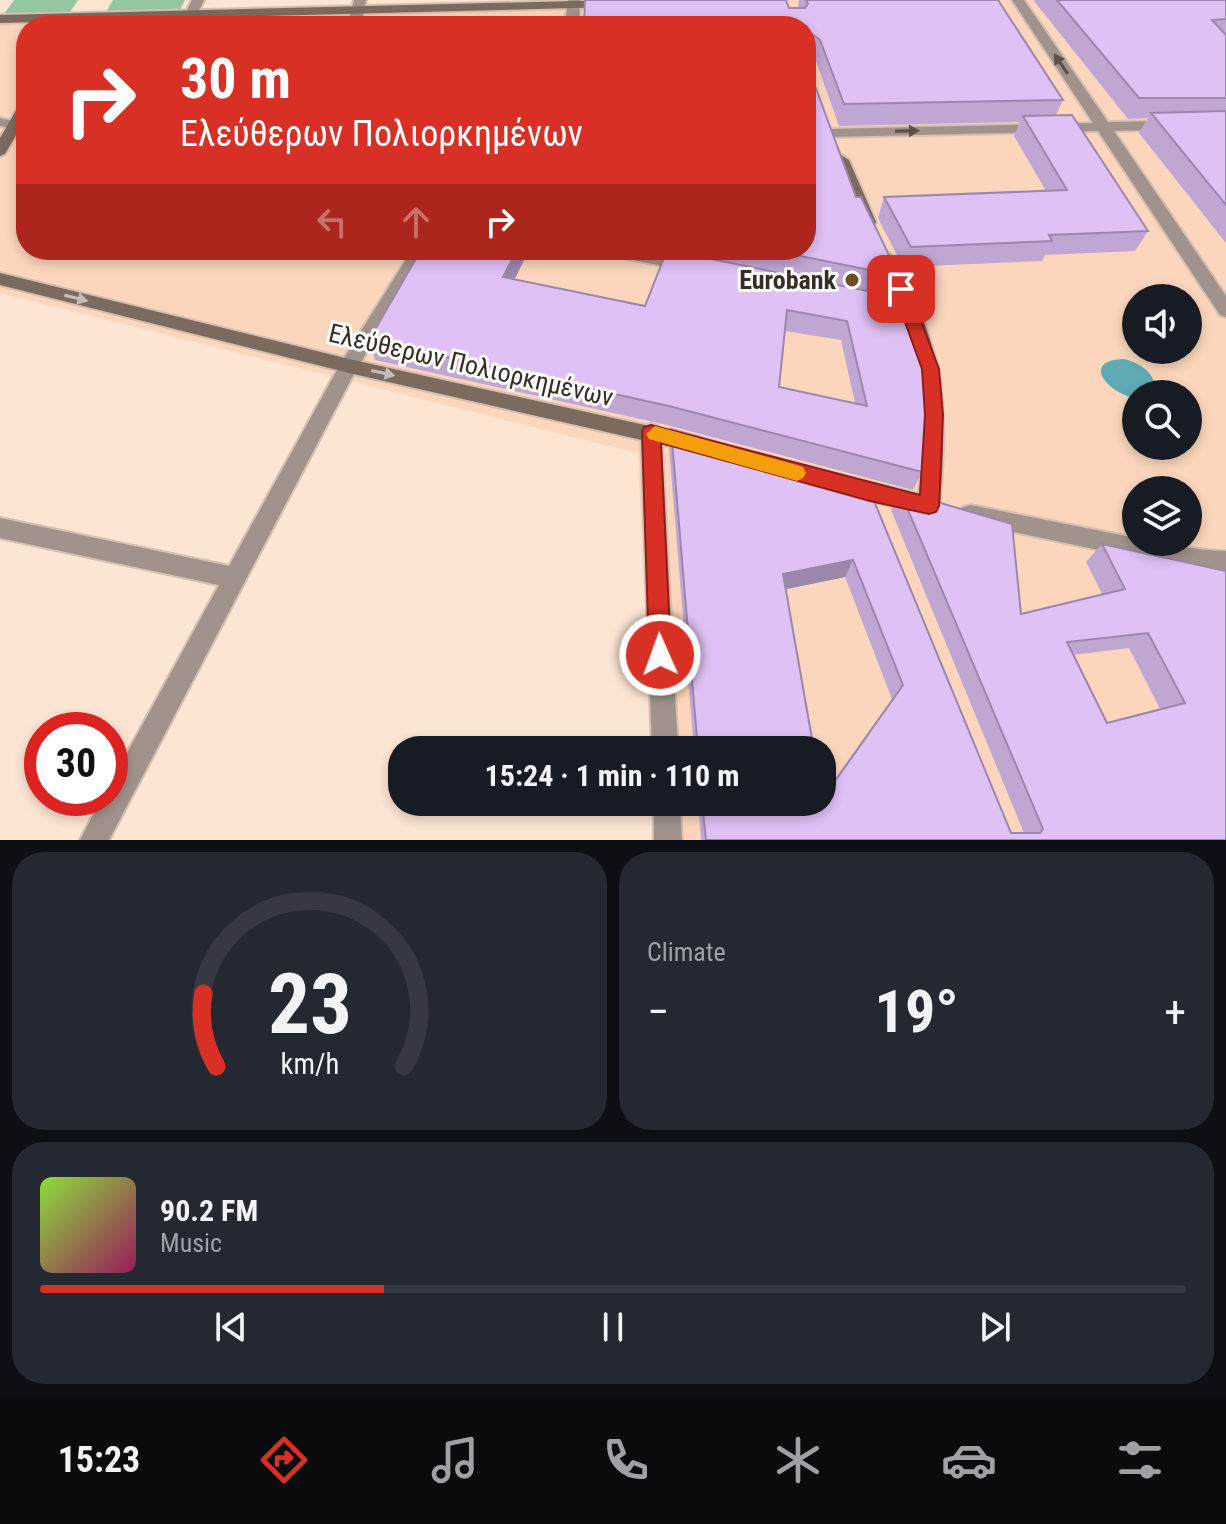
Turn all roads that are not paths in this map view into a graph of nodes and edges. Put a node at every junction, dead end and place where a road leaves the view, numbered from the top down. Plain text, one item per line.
1 (198, 0) edge
2 (1018, 0) edge
3 (574, 2) edge
4 (622, 3) edge
5 (359, 5) edge
6 (191, 14) junction
7 (158, 16) edge
8 (1226, 124) edge
9 (13, 125) edge
10 (1105, 128) junction
11 (0, 151) edge
12 (415, 260) edge
13 (663, 260) edge
14 (708, 269) edge
15 (0, 279) edge
16 (1223, 300) edge
17 (349, 366) junction
18 (651, 432) junction
19 (709, 449) edge
20 (826, 481) edge
21 (870, 493) junction
22 (929, 506) junction
23 (882, 522) edge
24 (0, 528) edge
25 (1226, 561) edge
26 (236, 578) junction
27 (664, 736) edge
28 (667, 816) edge
29 (94, 840) edge
30 (668, 840) edge

1 - 6 street
10 -> 2 street
3 - 4 street
3 - 5 street
5 - 6 street
6 - 7 street
8 - 10 street
9 - 11 street
10 - 16 street
22 -> 10 street
12 - 17 street
13 - 14 street
15 -> 17 street, Ελεύθερων Πολιορκημένων
17 -> 18 street, Ελεύθερων Πολιορκημένων
17 - 26 street
18 - 19 street, Ελεύθερων Πολιορκημένων
18 - 27 street
20 - 21 street
21 - 22 street
21 - 23 street
22 - 25 street
24 - 26 street
26 - 29 street
28 - 30 street

